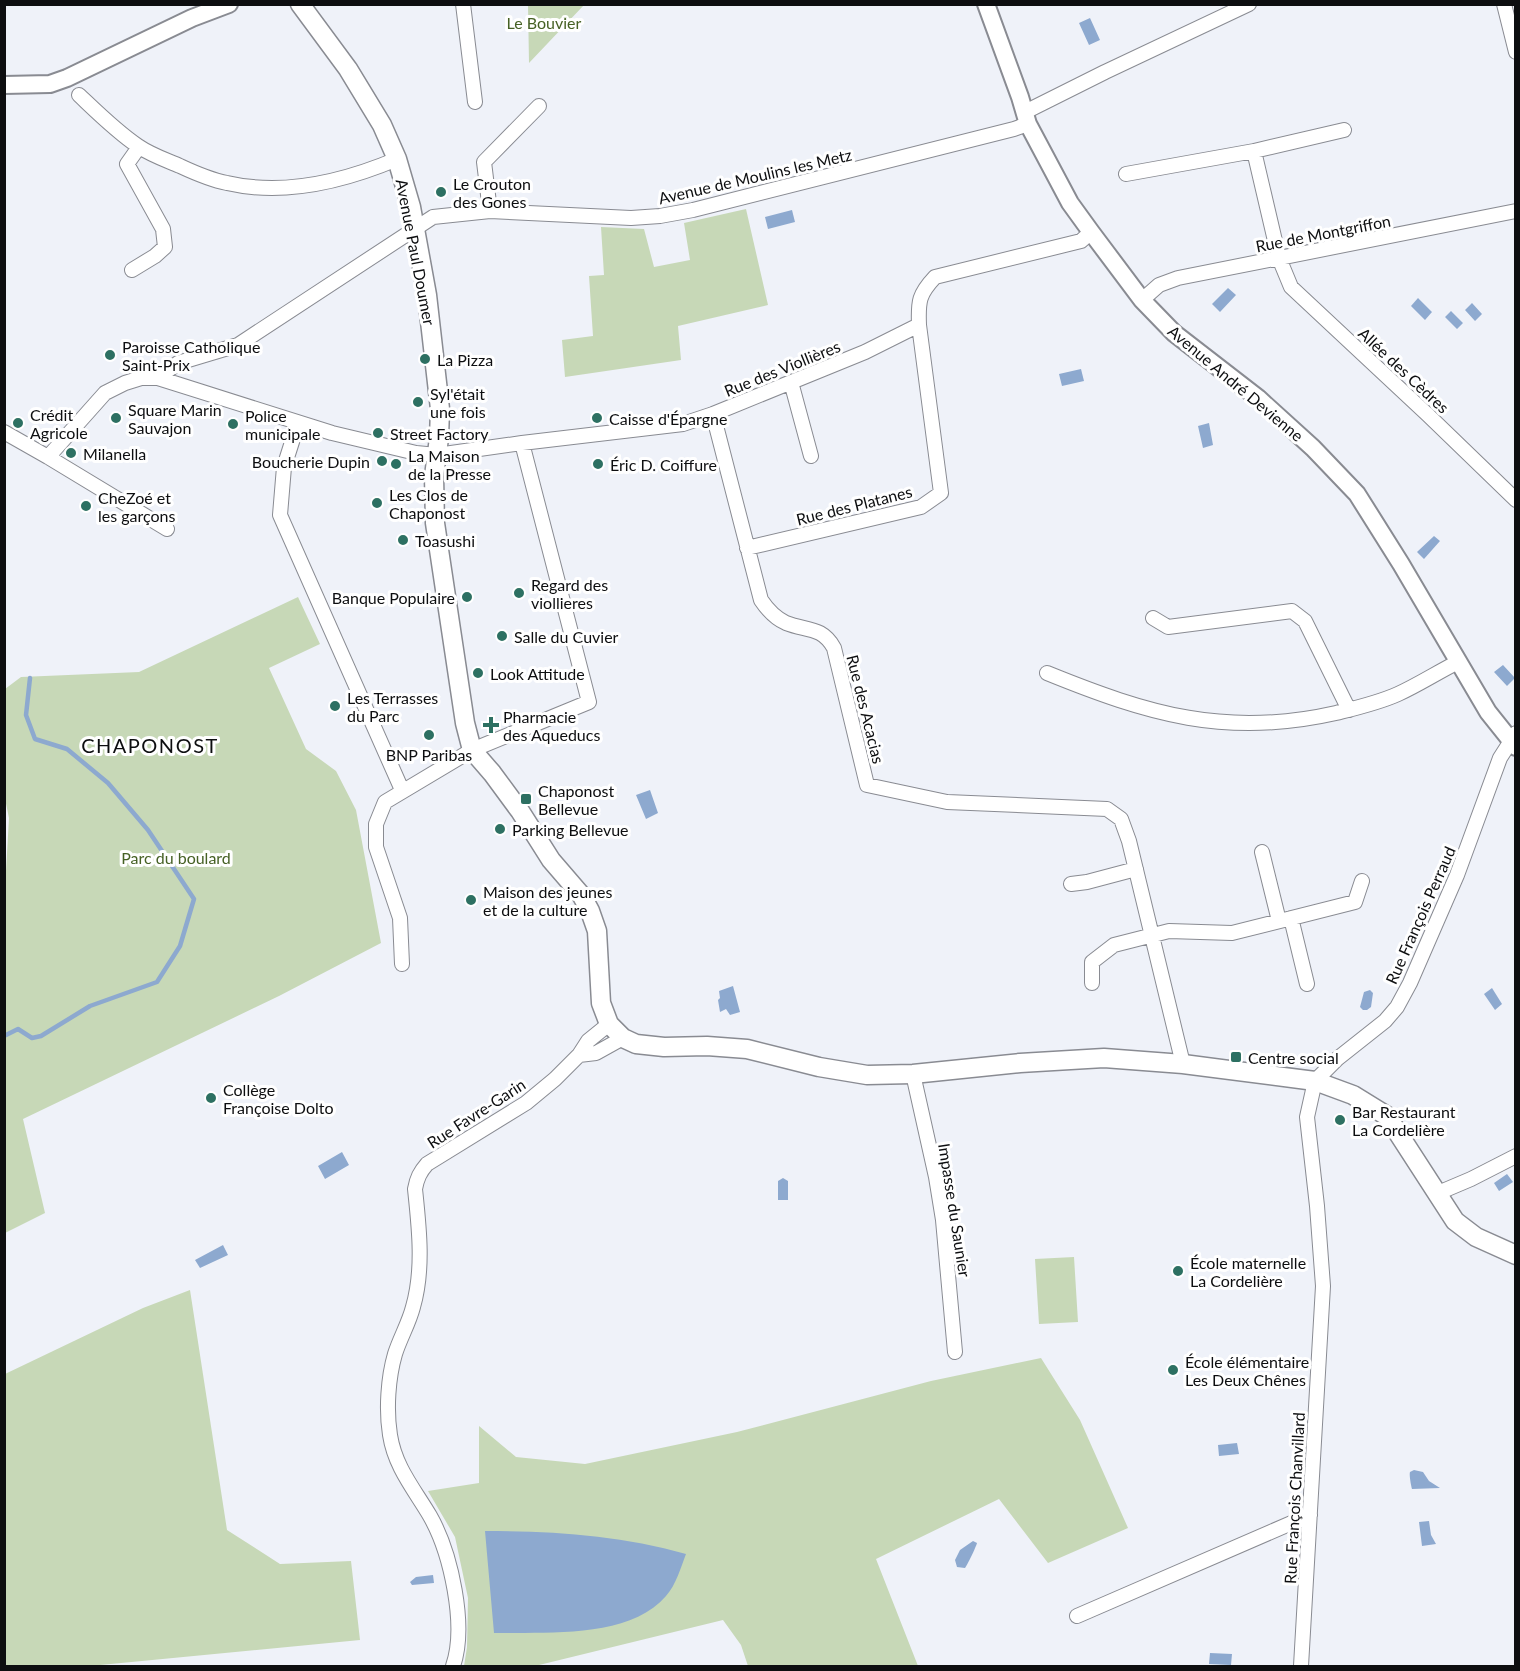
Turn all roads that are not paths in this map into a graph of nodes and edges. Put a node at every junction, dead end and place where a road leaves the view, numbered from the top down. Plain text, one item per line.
1 (229, 4) edge
2 (300, 4) edge
3 (463, 4) edge
4 (986, 4) edge
5 (1249, 4) edge
6 (1504, 4) edge
7 (1515, 52) edge
8 (4, 85) edge
9 (79, 95) dead end
10 (475, 102) dead end
11 (539, 106) dead end
12 (1026, 118) junction
13 (1344, 130) dead end
14 (139, 147) junction
15 (1254, 151) junction
16 (397, 159) junction
17 (1126, 174) dead end
18 (490, 211) junction
19 (1515, 211) edge
20 (415, 228) junction
21 (1091, 232) junction
22 (1279, 258) junction
23 (132, 270) dead end
24 (1142, 300) junction
25 (919, 325) junction
26 (158, 378) junction
27 (791, 382) junction
28 (713, 414) junction
29 (298, 423) junction
30 (4, 432) edge
31 (522, 443) junction
32 (437, 455) junction
33 (811, 456) dead end
34 (48, 457) junction
35 (1515, 500) edge
36 (167, 529) dead end
37 (747, 548) junction
38 (1153, 618) dead end
39 (1458, 662) junction
40 (1047, 673) dead end
41 (1349, 710) junction
42 (1514, 740) edge
43 (472, 750) junction
44 (402, 790) junction
45 (1262, 852) dead end
46 (1136, 869) junction
47 (1362, 881) dead end
48 (1071, 884) dead end
49 (1285, 920) junction
50 (1153, 935) junction
51 (402, 964) dead end
52 (1092, 983) dead end
53 (1306, 984) dead end
54 (609, 1024) junction
55 (623, 1038) junction
56 (579, 1055) junction
57 (1183, 1064) junction
58 (913, 1074) junction
59 (1315, 1081) junction
60 (1515, 1156) edge
61 (1438, 1193) junction
62 (1515, 1255) edge
63 (955, 1352) dead end
64 (1310, 1515) junction
65 (1077, 1616) dead end
66 (453, 1666) edge
67 (1300, 1666) edge

1 - 8 street
2 - 16 main road, Avenue Paul Doumer
3 - 10 street
4 - 12 street, Avenue André Devienne
5 - 12 street, Avenue de Moulins les Metz
6 - 7 street
9 - 14 street
11 - 18 street
12 - 18 street, Avenue de Moulins les Metz
12 - 21 street, Avenue André Devienne
13 - 15 street
14 - 16 street
14 - 23 street
15 - 17 street
15 - 22 street, Allée des Cèdres
16 - 20 main road, Avenue Paul Doumer
18 - 20 street, Avenue de Moulins les Metz
19 - 22 street, Rue de Montgriffon
20 - 26 street, Avenue de Moulins les Metz
20 - 32 main road, Avenue Paul Doumer
21 - 24 street, Avenue André Devienne
21 - 25 street
22 - 24 street, Rue de Montgriffon
22 - 35 street, Allée des Cèdres
24 - 39 street, Avenue André Devienne
25 - 27 street, Rue des Viollières
25 - 37 street, Rue des Platanes
26 - 29 street, Rue des Viollières
26 - 34 street
27 - 28 street, Rue des Viollières
27 - 33 street
28 - 31 street, Rue des Viollières
28 - 37 street, Rue des Acacias
29 - 32 street, Rue des Viollières
29 - 44 street
30 - 34 street
31 - 32 street, Rue des Viollières
31 - 43 street
32 - 43 main road, Avenue Paul Doumer
34 - 36 street
37 - 46 street, Rue des Acacias
38 - 41 street
39 - 41 street
39 - 42 street, Avenue André Devienne
40 - 41 street
42 - 59 street, Rue François Perraud
43 - 44 street
43 - 54 main road
44 - 51 street
45 - 49 street
46 - 48 street
46 - 50 street, Rue des Acacias
47 - 49 street
49 - 50 street
49 - 53 street
50 - 52 street
50 - 57 street, Rue des Acacias
54 - 55 main road
54 - 56 street, Rue Favre-Garin
55 - 56 street
55 - 58 main road
56 - 66 street, Rue Favre-Garin
57 - 58 main road
57 - 59 main road
58 - 63 street, Impasse du Saunier
59 - 61 main road
59 - 64 street, Rue François Chanvillard
60 - 61 street
61 - 62 main road
64 - 65 street
64 - 67 street, Rue François Chanvillard

